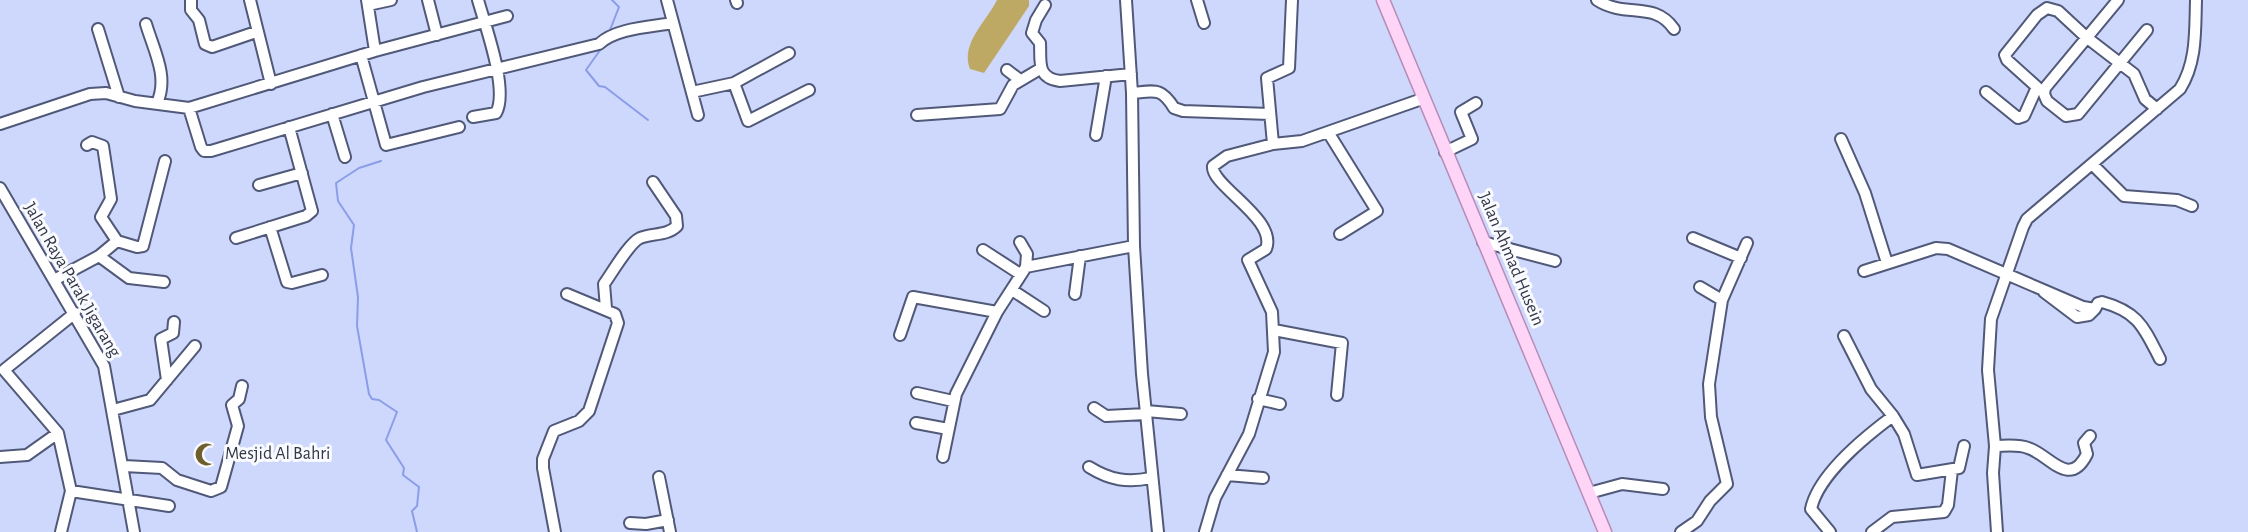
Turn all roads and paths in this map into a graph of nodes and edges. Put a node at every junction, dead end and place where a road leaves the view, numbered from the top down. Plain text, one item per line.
1 (191, 0) edge
2 (250, 0) edge
3 (391, 0) edge
4 (429, 0) edge
5 (478, 0) edge
6 (667, 0) edge
7 (1126, 0) edge
8 (1197, 0) edge
9 (1292, 0) edge
10 (1383, 0) edge
11 (1597, 0) edge
12 (2118, 0) edge
13 (2196, 0) edge
14 (368, 3) edge
15 (1046, 5) dead end
16 (507, 16) dead end
17 (484, 23) junction
18 (673, 23) junction
19 (1203, 23) dead end
20 (146, 24) dead end
21 (98, 29) dead end
22 (1674, 29) dead end
23 (2147, 30) dead end
24 (256, 32) junction
25 (437, 35) junction
26 (2086, 38) junction
27 (375, 51) junction
28 (789, 53) dead end
29 (361, 55) junction
30 (2120, 63) junction
31 (498, 68) junction
32 (1040, 69) junction
33 (1007, 70) dead end
34 (1131, 74) junction
35 (1106, 76) junction
36 (1020, 80) junction
37 (734, 83) junction
38 (271, 84) junction
39 (809, 90) dead end
40 (692, 92) junction
41 (1986, 92) dead end
42 (1132, 93) junction
43 (119, 97) junction
44 (1422, 99) junction
45 (374, 102) junction
46 (157, 103) junction
47 (1476, 103) dead end
48 (189, 108) junction
49 (2157, 109) junction
50 (332, 114) junction
51 (1270, 114) junction
52 (698, 115) dead end
53 (917, 115) dead end
54 (473, 117) dead end
55 (0, 123) edge
56 (290, 127) junction
57 (459, 127) dead end
58 (1328, 132) junction
59 (1096, 135) dead end
60 (1841, 139) dead end
61 (1274, 144) junction
62 (87, 145) dead end
63 (1445, 152) junction
64 (345, 157) dead end
65 (165, 161) dead end
66 (2092, 164) junction
67 (302, 173) junction
68 (653, 182) dead end
69 (259, 185) dead end
70 (0, 188) edge
71 (2192, 206) dead end
72 (270, 227) junction
73 (1340, 234) dead end
74 (236, 238) dead end
75 (1693, 238) dead end
76 (117, 241) junction
77 (1020, 242) dead end
78 (1483, 242) junction
79 (1747, 243) dead end
80 (1134, 246) junction
81 (983, 250) dead end
82 (99, 256) junction
83 (1080, 256) junction
84 (1741, 258) junction
85 (1555, 261) dead end
86 (1887, 263) junction
87 (1023, 270) junction
88 (1864, 272) dead end
89 (2008, 273) junction
90 (322, 275) dead end
91 (56, 279) junction
92 (165, 282) dead end
93 (1700, 287) dead end
94 (1012, 290) junction
95 (567, 294) dead end
96 (1076, 294) dead end
97 (1722, 300) junction
98 (606, 308) junction
99 (1044, 310) dead end
100 (997, 312) junction
101 (75, 313) junction
102 (174, 322) dead end
103 (1274, 330) junction
104 (900, 335) dead end
105 (1844, 336) dead end
106 (195, 346) dead end
107 (2160, 359) dead end
108 (167, 380) junction
109 (242, 386) dead end
110 (917, 393) dead end
111 (1337, 395) dead end
112 (1258, 399) junction
113 (953, 402) junction
114 (1280, 404) dead end
115 (1094, 408) dead end
116 (113, 410) junction
117 (1146, 412) junction
118 (1181, 414) dead end
119 (1893, 416) junction
120 (916, 423) dead end
121 (948, 429) junction
122 (58, 433) junction
123 (2090, 436) dead end
124 (1965, 446) dead end
125 (1995, 446) junction
126 (0, 457) edge
127 (943, 457) dead end
128 (124, 466) junction
129 (1089, 467) dead end
130 (1952, 470) junction
131 (1227, 475) junction
132 (659, 477) dead end
133 (1151, 478) junction
134 (1263, 478) dead end
135 (1663, 489) dead end
136 (71, 491) junction
137 (1589, 493) junction
138 (128, 499) junction
139 (169, 506) dead end
140 (668, 520) junction
141 (630, 523) dead end
142 (61, 532) edge
143 (134, 532) edge
144 (555, 532) edge
145 (670, 532) edge
146 (1158, 532) edge
147 (1205, 532) edge
148 (1605, 532) edge
149 (1681, 532) edge
150 (1830, 532) edge
151 (1872, 532) edge
152 (1997, 532) edge

1 - 24 street
2 - 24 street
3 - 14 street
4 - 25 street
5 - 17 street
6 - 18 street
7 - 34 street
8 - 19 street
9 - 51 street
10 - 44 main road, Jalan Ahmad Husein
11 - 22 street
12 - 26 street
13 - 49 street
14 - 27 street
15 - 32 street
16 - 17 street
17 - 25 street
17 - 31 street
18 - 31 street
18 - 40 street
20 - 46 street
21 - 43 street
23 - 30 street
24 - 38 street
25 - 27 street
26 - 30 street
26 - 30 street
26 - 41 street
27 - 29 street
28 - 37 street
29 - 38 street
29 - 45 street
30 - 49 street
31 - 45 street
31 - 54 street
32 - 35 street
32 - 36 street
33 - 36 street
34 - 35 street
34 - 42 street
35 - 59 street
36 - 53 street
37 - 39 street
37 - 40 street
38 - 48 street
40 - 52 street
42 - 51 street
42 - 80 street
43 - 46 street
43 - 55 street
44 - 58 street
44 - 63 main road, Jalan Ahmad Husein
45 - 50 street
45 - 57 street
46 - 48 street
47 - 63 street
48 - 56 street
49 - 66 street
50 - 56 street
50 - 64 street
51 - 61 street
56 - 67 street
58 - 61 street
58 - 73 street
60 - 86 street
61 - 103 street
62 - 76 street
63 - 78 main road, Jalan Ahmad Husein
65 - 76 street
66 - 71 street
66 - 89 street
67 - 69 street
67 - 72 street
68 - 98 street
70 - 91 street, Jalan Raya Parak Jigarang
72 - 74 street
72 - 90 street
75 - 84 street
76 - 82 street
77 - 87 street
78 - 85 street
78 - 137 main road, Jalan Ahmad Husein
79 - 84 street
80 - 83 street
80 - 117 street
81 - 87 street
82 - 91 street
82 - 92 street
83 - 87 street
83 - 96 street
84 - 97 street
86 - 88 street
86 - 89 street
87 - 94 street
89 - 107 street
89 - 125 street
91 - 101 street, Jalan Raya Parak Jigarang
93 - 97 street
94 - 99 street
94 - 100 street
95 - 98 street
97 - 149 street
98 - 144 street
100 - 104 street
100 - 113 street
101 - 116 street, Jalan Raya Parak Jigarang
101 - 122 street
102 - 108 street
103 - 111 street
103 - 112 street
105 - 119 street
106 - 108 street
108 - 116 street
109 - 128 street
110 - 113 street
112 - 114 street
112 - 131 street
113 - 121 street
115 - 117 street
116 - 128 street, Jalan Raya Parak Jigarang
117 - 118 street
117 - 133 street
119 - 130 street
119 - 150 street
120 - 121 street
121 - 127 street
122 - 126 street
122 - 136 street
123 - 125 street
124 - 130 street
125 - 152 street
128 - 138 street, Jalan Raya Parak Jigarang
129 - 133 street
130 - 151 street
131 - 134 street
131 - 147 street
132 - 140 street
133 - 146 street
135 - 137 street
136 - 138 street
136 - 142 street
137 - 148 main road, Jalan Ahmad Husein
138 - 139 street
138 - 143 street, Jalan Raya Parak Jigarang
140 - 141 street
140 - 145 street

